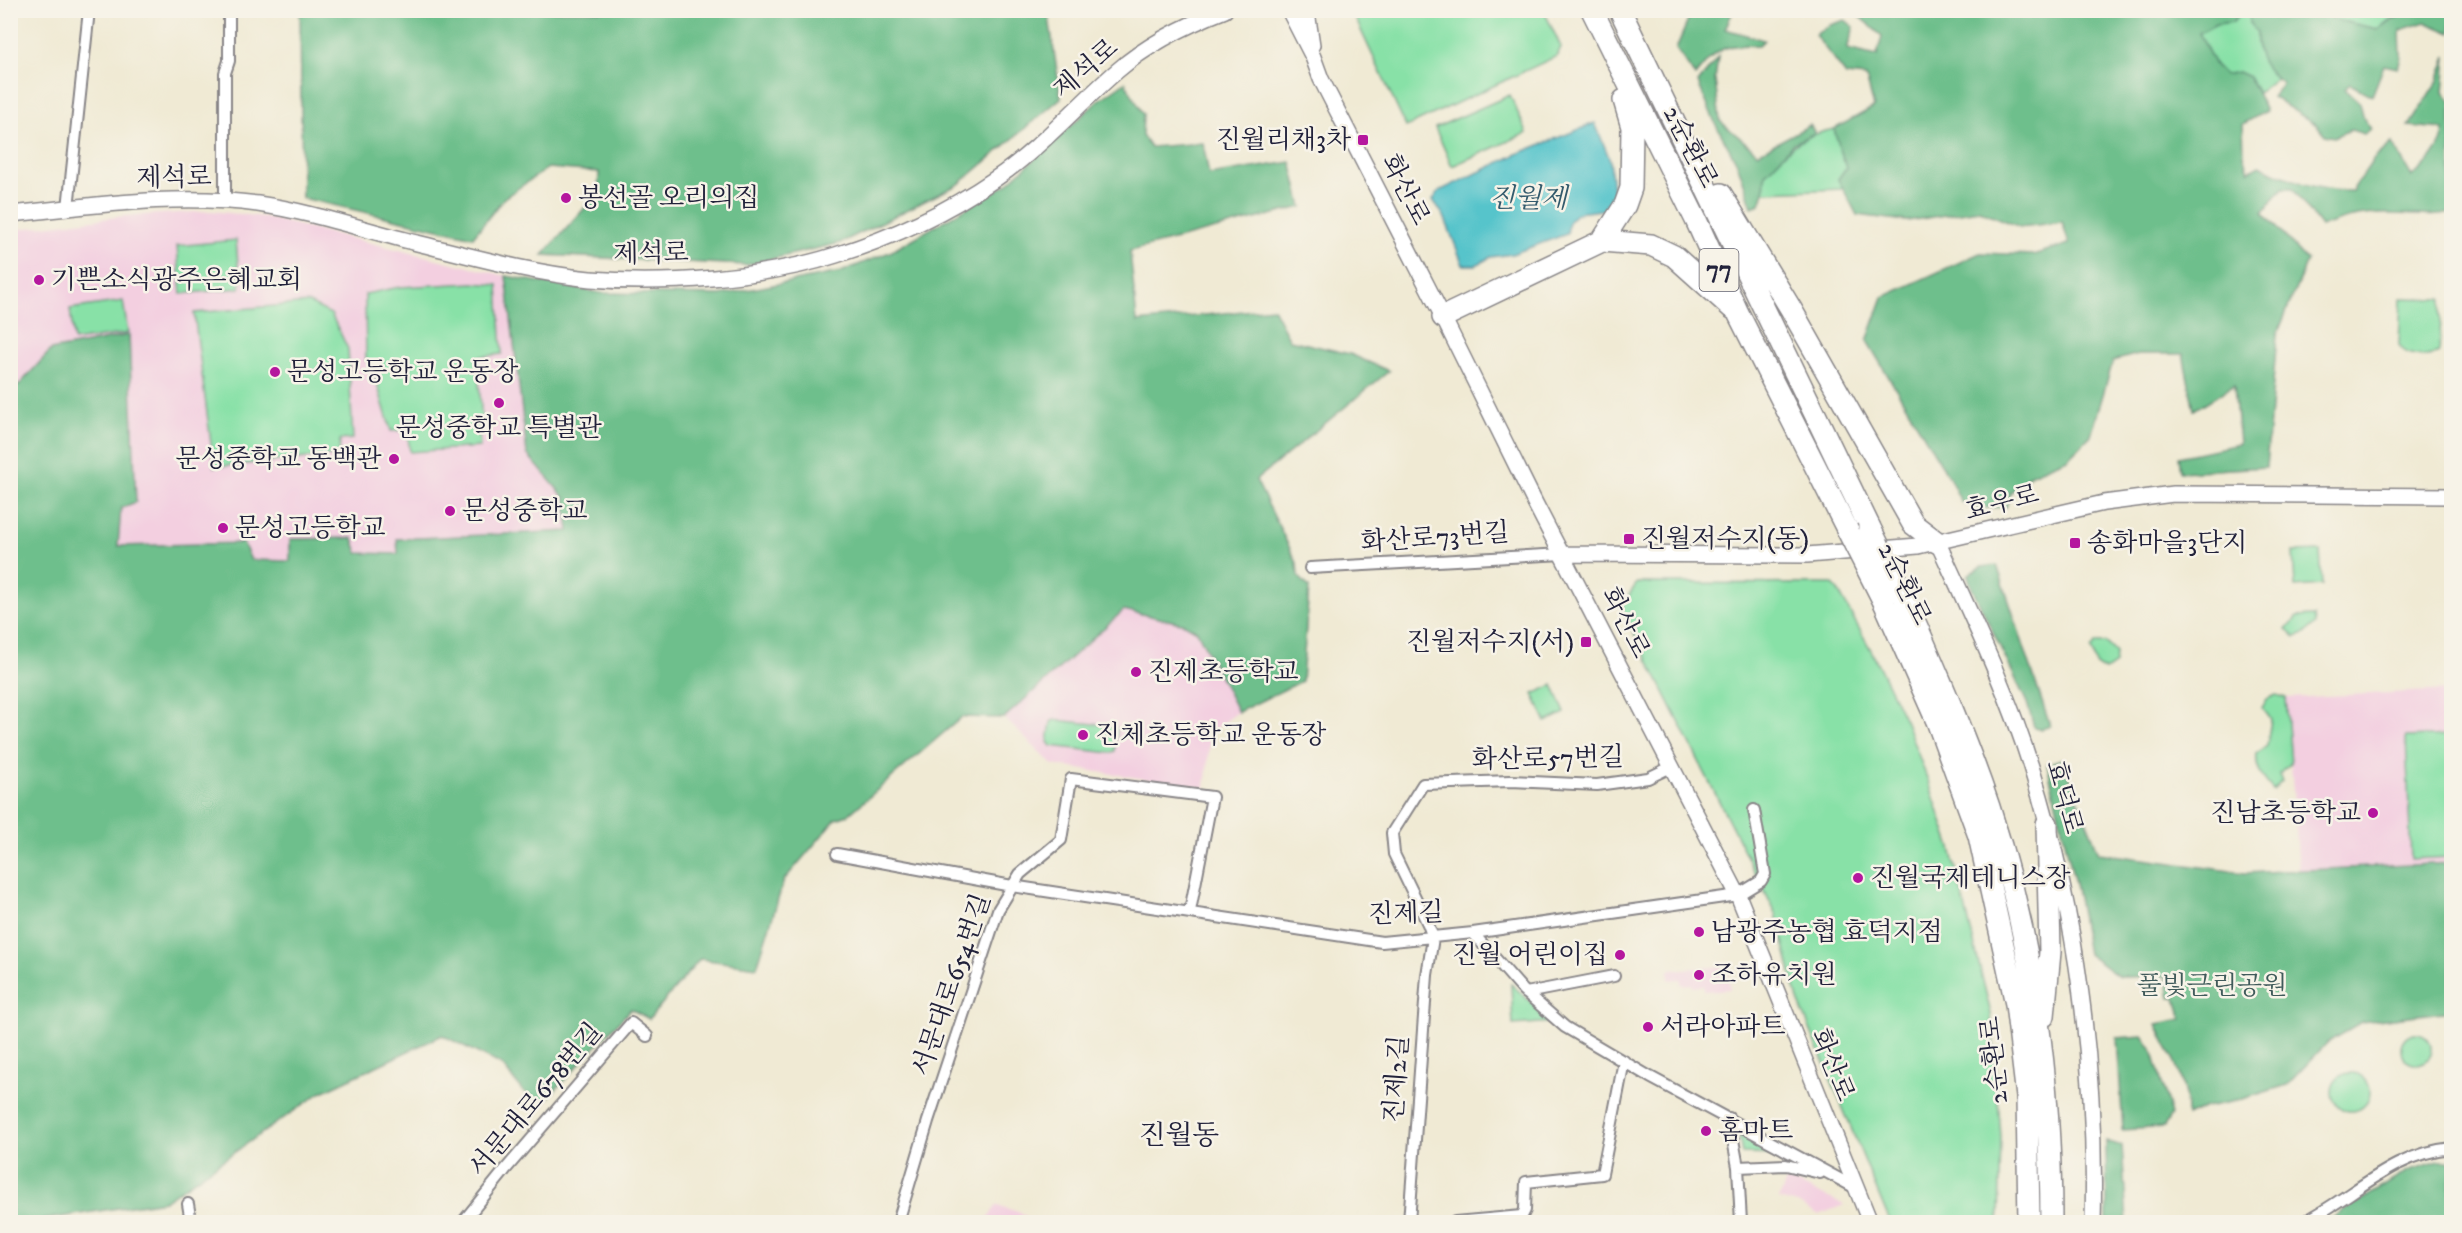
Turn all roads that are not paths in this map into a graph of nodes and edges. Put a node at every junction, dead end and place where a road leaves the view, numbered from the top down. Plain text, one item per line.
1 (89, 10) edge
2 (229, 10) edge
3 (1225, 10) edge
4 (1620, 10) edge
5 (1290, 11) edge
6 (1309, 11) edge
7 (1596, 19) edge
8 (1313, 57) junction
9 (1658, 92) junction
10 (225, 201) junction
11 (68, 208) junction
12 (10, 214) edge
13 (1604, 238) junction
14 (1738, 313) junction
15 (1443, 317) junction
16 (2451, 496) edge
17 (1938, 543) junction
18 (1563, 554) junction
19 (1310, 568) dead end
20 (1894, 600) junction
21 (1671, 767) junction
22 (1754, 810) dead end
23 (2047, 824) junction
24 (837, 854) dead end
25 (1012, 886) junction
26 (1738, 895) junction
27 (1190, 911) junction
28 (1473, 933) junction
29 (1432, 938) junction
30 (1614, 976) dead end
31 (1526, 993) junction
32 (647, 1036) dead end
33 (2042, 1044) junction
34 (1624, 1061) junction
35 (1729, 1118) junction
36 (2451, 1148) edge
37 (1738, 1167) junction
38 (1835, 1176) junction
39 (2030, 1181) junction
40 (1857, 1188) junction
41 (188, 1204) dead end
42 (191, 1222) edge
43 (463, 1222) edge
44 (898, 1222) edge
45 (1409, 1222) edge
46 (1455, 1222) edge
47 (1741, 1222) edge
48 (1870, 1222) edge
49 (2023, 1222) edge
50 (2029, 1222) edge
51 (2051, 1222) edge
52 (2093, 1222) edge
53 (2304, 1222) edge

1 - 11 street
2 - 10 street
3 - 10 main road, 제석로
4 - 9 highway, 2순환로 / 77
5 - 6 main road
5 - 8 main road
6 - 8 main road
7 - 13 highway
7 - 14 highway, 2순환로 / 77
8 - 15 main road, 화산로
9 - 17 highway
9 - 20 highway, 2순환로 / 77, bridge
10 - 11 main road, 제석로
11 - 12 main road, 제석로
13 - 14 highway
13 - 15 highway
14 - 20 highway, 2순환로 / 77, bridge
15 - 18 main road, 화산로
16 - 17 main road, 효우로
17 - 18 main road, 효우로
17 - 23 main road, 효덕로
18 - 19 street, 화산로73번길
18 - 21 main road, 화산로
20 - 33 highway, 2순환로 / 77
20 - 39 highway, 2순환로 / 77
21 - 26 main road, 화산로
21 - 29 street, 화산로57번길
22 - 26 street
23 - 33 highway
23 - 52 main road, 효덕로
24 - 25 street, 진제길
25 - 27 street, 진제길
25 - 27 street, 서문대로654번길
25 - 44 street, 서문대로654번길
26 - 28 street, 진제길
26 - 40 main road, 화산로
27 - 29 street, 진제길
28 - 29 street, 진제길
28 - 31 street
29 - 45 street, 진제2길
30 - 31 street
31 - 34 street
32 - 43 street, 서문대로678번길
33 - 51 highway, 2순환로 / 77
34 - 35 street
34 - 46 street
35 - 37 street
35 - 38 street
36 - 53 street
37 - 38 street
37 - 47 street
38 - 40 street
39 - 49 highway
39 - 50 highway, 2순환로 / 77
40 - 48 main road, 화산로
41 - 42 street

